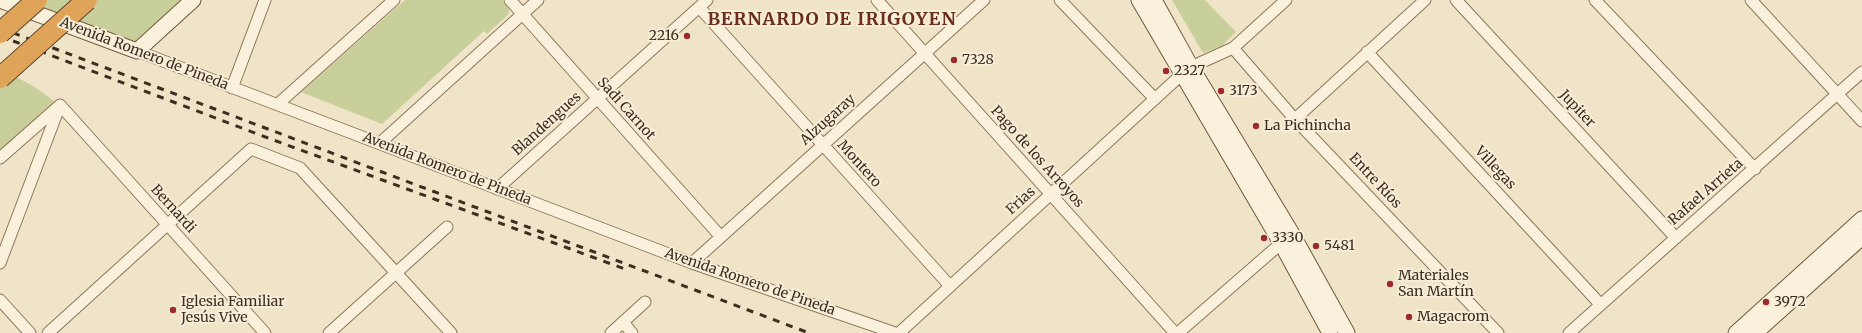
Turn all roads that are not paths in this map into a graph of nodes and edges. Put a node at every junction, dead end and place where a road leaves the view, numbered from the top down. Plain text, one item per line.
1 (0, 0) edge
2 (37, 0) edge
3 (87, 0) edge
4 (193, 0) edge
5 (265, 0) edge
6 (394, 0) edge
7 (510, 0) edge
8 (538, 0) edge
9 (877, 0) edge
10 (984, 0) edge
11 (1060, 0) edge
12 (1139, 0) edge
13 (1154, 0) edge
14 (1286, 0) edge
15 (1425, 0) edge
16 (1456, 0) edge
17 (1595, 0) edge
18 (1752, 0) edge
19 (703, 4) edge
20 (523, 14) junction
21 (0, 33) edge
22 (1233, 48) junction
23 (137, 50) junction
24 (1367, 52) junction
25 (925, 54) junction
26 (1186, 71) junction
27 (1862, 72) edge
28 (0, 78) edge
29 (232, 88) junction
30 (1837, 95) junction
31 (597, 99) junction
32 (1155, 99) junction
33 (278, 104) junction
34 (60, 105) junction
35 (1295, 119) junction
36 (1862, 121) edge
37 (380, 143) junction
38 (822, 146) junction
39 (0, 158) edge
40 (1755, 169) junction
41 (497, 189) junction
42 (1051, 195) junction
43 (1862, 219) edge
44 (168, 225) junction
45 (447, 227) dead end
46 (721, 237) junction
47 (1676, 238) junction
48 (1862, 238) edge
49 (1286, 239) junction
50 (0, 263) edge
51 (692, 263) junction
52 (396, 272) junction
53 (950, 286) junction
54 (0, 300) edge
55 (645, 302) dead end
56 (1600, 304) junction
57 (623, 322) junction
58 (1746, 331) edge
59 (30, 333) edge
60 (48, 333) edge
61 (265, 333) edge
62 (329, 333) edge
63 (451, 333) edge
64 (611, 333) edge
65 (632, 333) edge
66 (895, 333) edge
67 (899, 333) edge
68 (1174, 333) edge
69 (1178, 333) edge
70 (1330, 333) edge
71 (1347, 333) edge
72 (1498, 333) edge
73 (1569, 333) edge

1 - 23 main road, Avenida Romero de Pineda
2 - 21 highway, bridge
3 - 28 highway, bridge
4 - 23 main road
5 - 29 street
6 - 33 street
7 - 20 street, Sadi Carnot
8 - 20 street
9 - 25 street, Pago de los Arroyos
10 - 25 street, Alzugaray
11 - 32 street
12 - 26 main road
13 - 26 main road
14 - 22 street, Frias
15 - 24 street
16 - 47 street, Jupiter
17 - 40 street
18 - 30 street
19 - 31 street, Blandengues
19 - 38 street, Montero
20 - 31 street, Sadi Carnot
20 - 37 street
22 - 26 street, Frias
22 - 35 street, Entre Ríos
23 - 29 street, Avenida Romero de Pineda
24 - 35 street
24 - 56 street, Villegas
25 - 38 street, Alzugaray
25 - 42 street, Pago de los Arroyos
26 - 32 street, Frias
26 - 49 main road
27 - 30 street, Rafael Arrieta
29 - 33 street, Avenida Romero de Pineda
30 - 36 street
30 - 40 street, Rafael Arrieta
31 - 41 street, Blandengues
31 - 46 street, Sadi Carnot
32 - 42 street, Frias
33 - 37 street, Avenida Romero de Pineda
34 - 39 street
34 - 44 street, Bernardi
34 - 50 street
35 - 72 street, Entre Ríos
37 - 41 street, Avenida Romero de Pineda
38 - 46 street, Alzugaray
38 - 53 street, Montero
40 - 47 street, Rafael Arrieta
41 - 51 street, Avenida Romero de Pineda
42 - 53 street, Frias
42 - 68 street, Pago de los Arroyos
43 - 58 main road
44 - 52 street
44 - 60 street
44 - 61 street, Bernardi
45 - 52 street
46 - 51 street, Alzugaray
47 - 56 street, Rafael Arrieta
48 - 58 main road
49 - 69 street
49 - 70 main road
49 - 71 main road
51 - 66 street, Avenida Romero de Pineda
52 - 62 street
52 - 63 street
53 - 67 street, Frias
54 - 59 street
55 - 57 street
56 - 73 street, Rafael Arrieta
57 - 64 street
57 - 65 street

